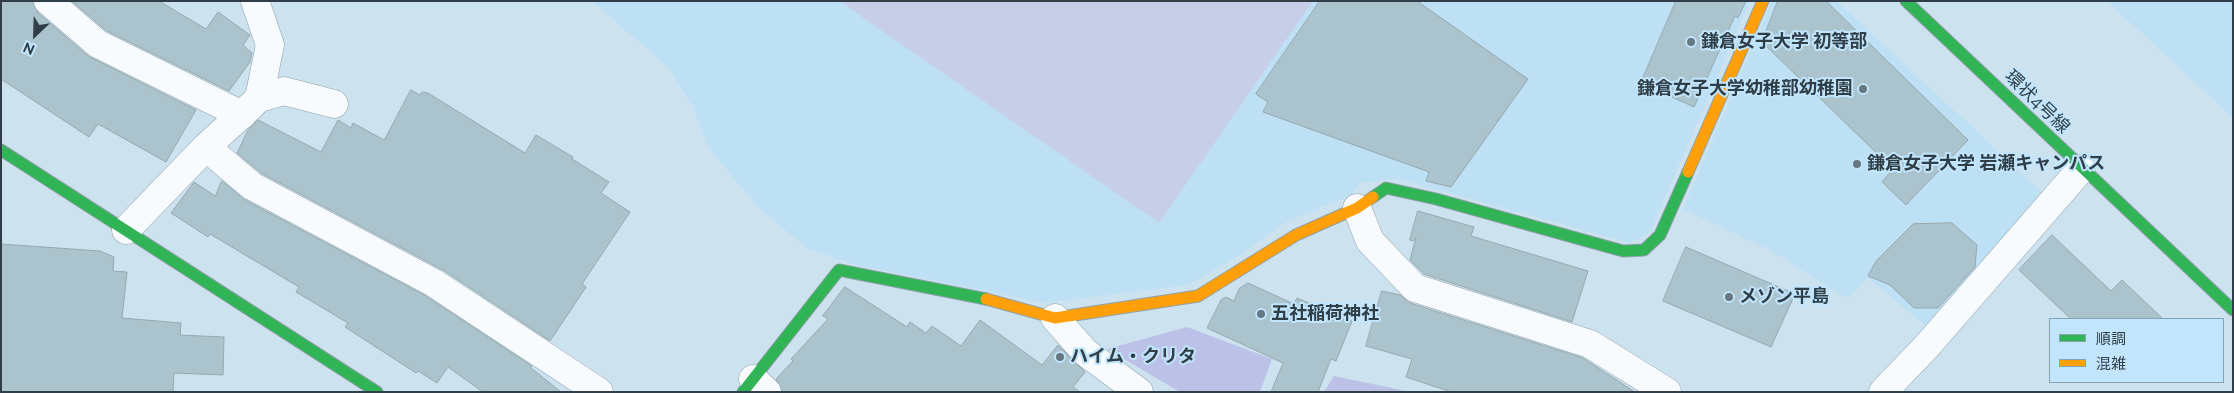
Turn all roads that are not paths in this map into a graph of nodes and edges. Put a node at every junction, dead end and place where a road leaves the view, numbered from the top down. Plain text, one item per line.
1 (48, 1) edge
2 (256, 1) edge
3 (1763, 1) edge
4 (1906, 1) edge
5 (334, 104) dead end
6 (250, 107) junction
7 (206, 147) junction
8 (1, 150) edge
9 (2082, 169) junction
10 (1357, 208) junction
11 (126, 230) junction
12 (2210, 288) junction
13 (2233, 299) edge
14 (2233, 310) edge
15 (1055, 318) junction
16 (754, 388) edge
17 (376, 392) edge
18 (599, 392) edge
19 (1139, 392) edge
20 (1666, 392) edge
21 (1883, 392) edge

1 - 6 street
2 - 6 street
3 - 10 street
4 - 9 street, 環状4号線
5 - 6 street
6 - 7 street
7 - 11 street
7 - 18 street
8 - 11 street
9 - 12 street, 環状4号線
9 - 21 street
10 - 15 street
10 - 20 street
11 - 17 street
12 - 13 street, 環状4号線
12 - 14 street, 環状4号線
15 - 16 street
15 - 19 street

